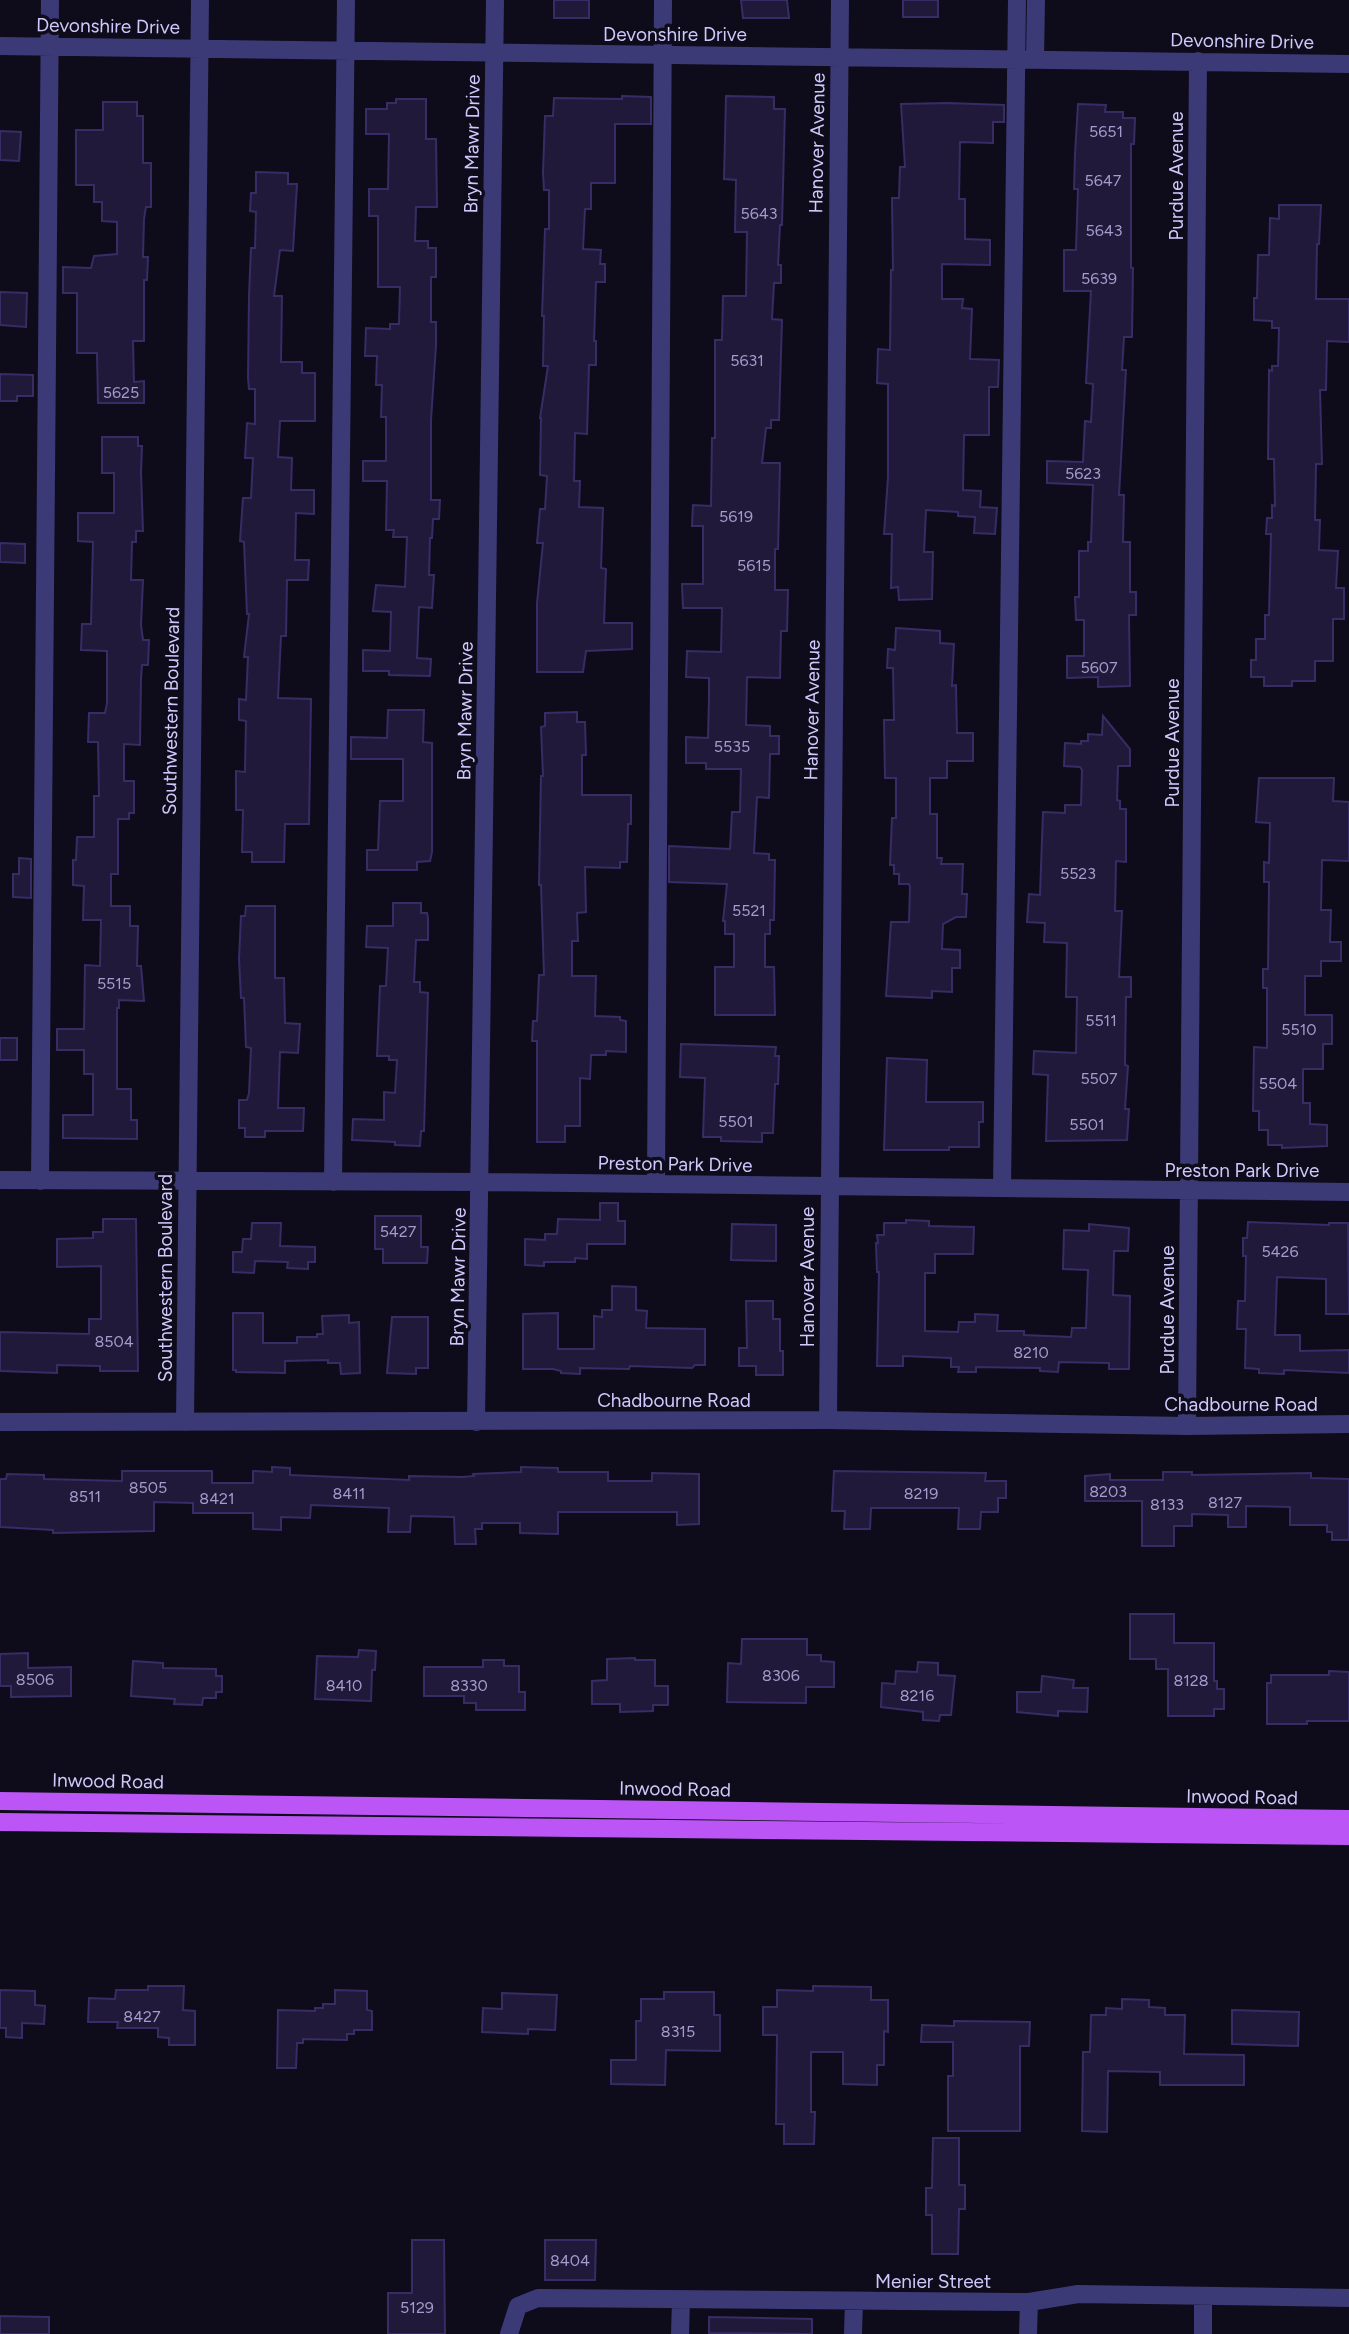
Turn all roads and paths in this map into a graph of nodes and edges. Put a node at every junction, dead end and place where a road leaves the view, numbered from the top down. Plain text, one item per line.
1 (50, 0) edge
2 (200, 0) edge
3 (346, 0) edge
4 (495, 0) edge
5 (663, 0) edge
6 (840, 0) edge
7 (1017, 0) edge
8 (1036, 0) edge
9 (0, 46) edge
10 (49, 46) junction
11 (199, 48) junction
12 (345, 50) junction
13 (494, 54) junction
14 (663, 55) junction
15 (839, 55) junction
16 (1017, 59) junction
17 (1035, 59) junction
18 (1198, 61) junction
19 (1349, 64) edge
20 (0, 1180) edge
21 (40, 1181) junction
22 (187, 1182) junction
23 (333, 1182) junction
24 (480, 1182) junction
25 (656, 1184) junction
26 (829, 1187) junction
27 (1002, 1188) junction
28 (1189, 1191) junction
29 (1349, 1192) edge
30 (828, 1420) junction
31 (0, 1422) edge
32 (186, 1422) junction
33 (477, 1422) junction
34 (1349, 1424) edge
35 (1187, 1426) junction
36 (0, 1801) edge
37 (278, 1804) junction
38 (717, 1810) junction
39 (1349, 1819) edge
40 (0, 1822) edge
41 (277, 1824) junction
42 (717, 1829) junction
43 (1349, 1836) edge
44 (1203, 2297) junction
45 (1349, 2298) edge
46 (681, 2300) junction
47 (854, 2302) junction
48 (1028, 2302) junction
49 (509, 2334) edge
50 (680, 2334) edge
51 (853, 2334) edge
52 (1028, 2334) edge
53 (1203, 2334) edge

1 - 10 street
2 - 11 street, Southwestern Boulevard
3 - 12 street
4 - 13 street, Bryn Mawr Drive
5 - 14 street
6 - 15 street, Hanover Avenue
7 - 16 street
8 - 17 street
9 - 10 street, Devonshire Drive
10 - 11 street, Devonshire Drive
10 - 21 street
11 - 12 street, Devonshire Drive
11 - 22 street, Southwestern Boulevard
12 - 13 street, Devonshire Drive
12 - 23 street
13 - 14 street, Devonshire Drive
13 - 24 street, Bryn Mawr Drive
14 - 15 street, Devonshire Drive
14 - 25 street
15 - 16 street, Devonshire Drive
15 - 26 street, Hanover Avenue
16 - 17 street, Devonshire Drive
16 - 27 street
17 - 18 street, Devonshire Drive
18 - 19 street, Devonshire Drive
18 - 28 street, Purdue Avenue
20 - 21 street, Preston Park Drive
21 - 22 street, Preston Park Drive
22 - 23 street, Preston Park Drive
22 - 32 street, Southwestern Boulevard
23 - 24 street, Preston Park Drive
24 - 25 street, Preston Park Drive
24 - 33 street, Bryn Mawr Drive
25 - 26 street, Preston Park Drive
26 - 27 street, Preston Park Drive
26 - 30 street, Hanover Avenue
27 - 28 street, Preston Park Drive
28 - 29 street, Preston Park Drive
28 - 35 street, Purdue Avenue
30 - 33 street, Chadbourne Road
30 - 35 street, Chadbourne Road
31 - 32 street, Chadbourne Road
32 - 33 street, Chadbourne Road
34 - 35 street, Chadbourne Road
36 - 37 main road, Inwood Road
37 - 38 main road, Inwood Road
37 - 41 main road
38 - 39 main road, Inwood Road
38 - 42 main road
40 - 41 main road, Inwood Road
41 - 42 main road, Inwood Road
42 - 43 main road, Inwood Road
44 - 45 street, Menier Street
44 - 48 street, Menier Street
44 - 53 street
46 - 47 street, Menier Street
46 - 49 street, Menier Street
46 - 50 street
47 - 48 street, Menier Street
47 - 51 street
48 - 52 street

